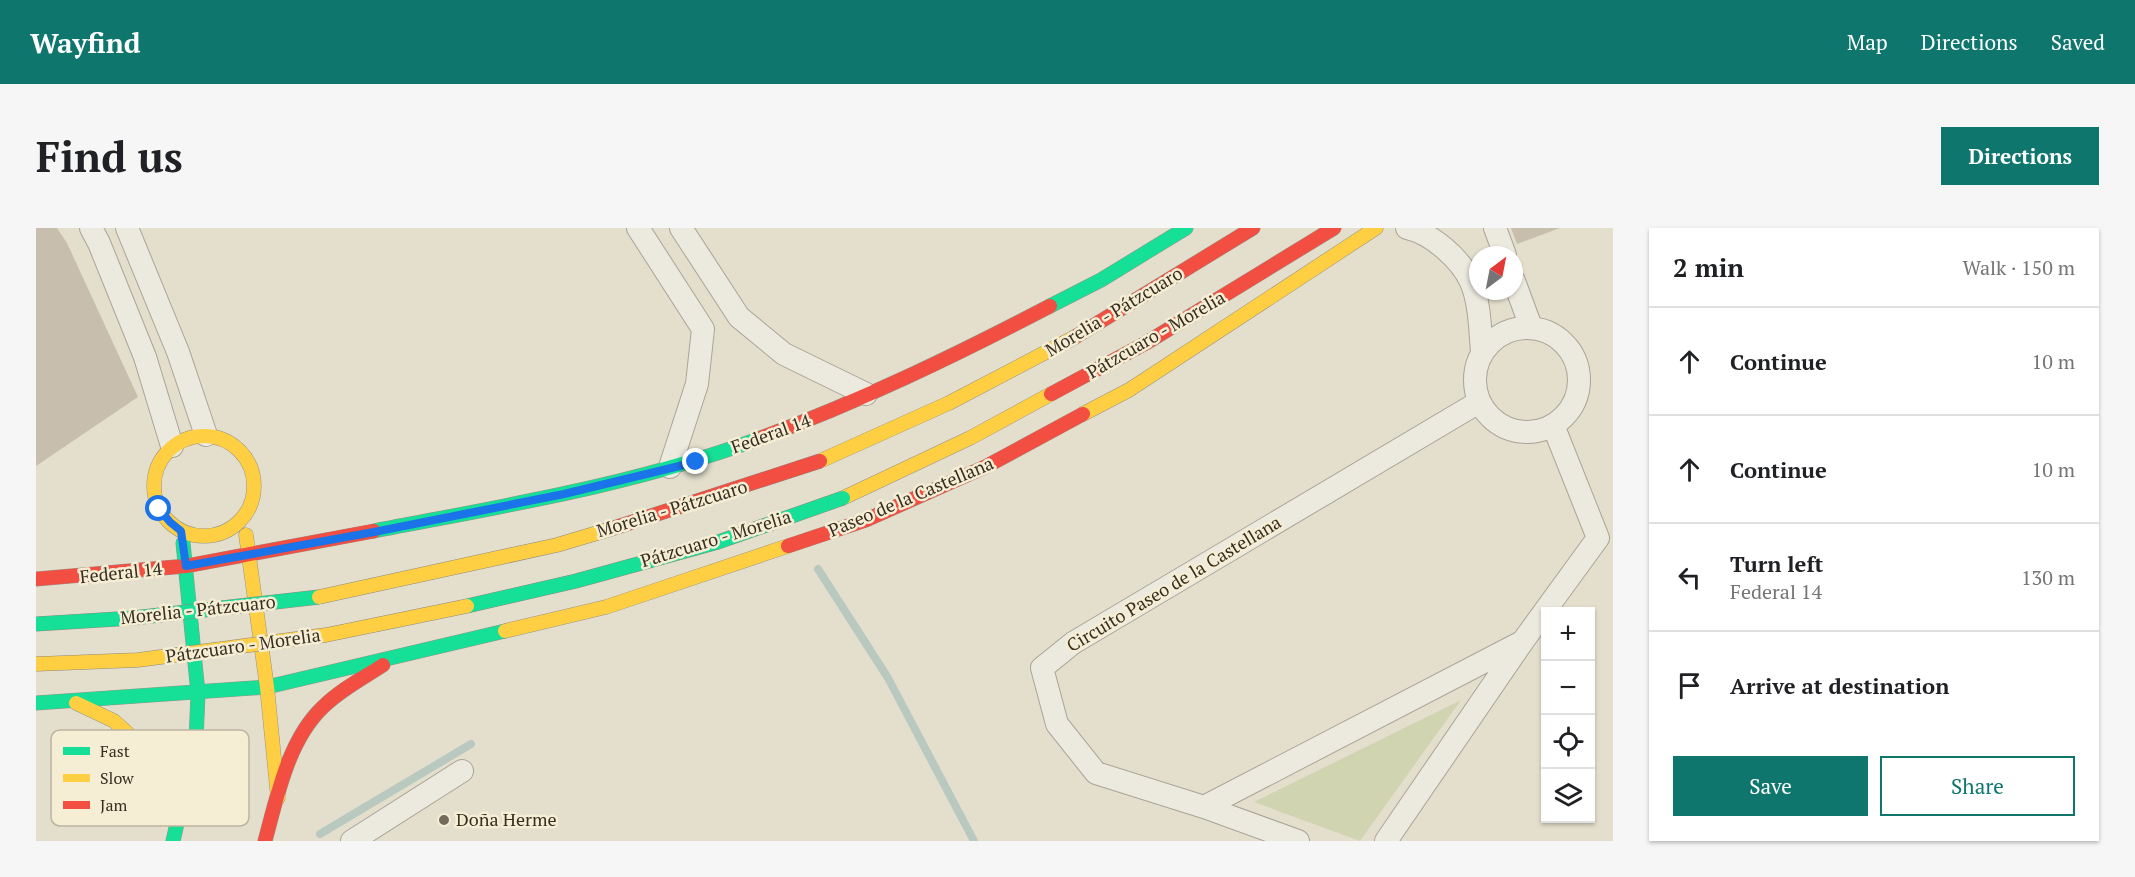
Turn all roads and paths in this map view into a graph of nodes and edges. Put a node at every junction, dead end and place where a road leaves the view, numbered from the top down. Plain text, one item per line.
1 (91, 228) edge
2 (127, 228) edge
3 (638, 228) edge
4 (681, 228) edge
5 (1186, 228) edge
6 (1253, 228) edge
7 (1334, 228) edge
8 (1376, 228) edge
9 (1407, 228) edge
10 (1496, 228) edge
11 (1502, 246) edge
12 (1521, 300) edge
13 (1531, 327) junction
14 (1482, 352) junction
15 (866, 394) junction
16 (1479, 402) junction
17 (1553, 425) junction
18 (206, 435) junction
19 (172, 446) junction
20 (670, 467) junction
21 (242, 519) junction
22 (181, 531) junction
23 (251, 555) junction
24 (186, 566) junction
25 (36, 579) edge
26 (36, 624) edge
27 (1523, 641) junction
28 (398, 655) junction
29 (36, 664) edge
30 (267, 687) junction
31 (198, 693) junction
32 (74, 702) junction
33 (36, 703) edge
34 (126, 730) edge
35 (196, 730) edge
36 (462, 771) dead end
37 (278, 798) junction
38 (1204, 807) junction
39 (177, 826) edge
40 (173, 841) edge
41 (265, 841) edge
42 (352, 841) edge
43 (1298, 841) edge
44 (1386, 841) edge

1 - 19 street
2 - 18 street
3 - 20 street
4 - 15 street
5 - 15 main road, Federal 14
6 - 26 main road, Morelia - Pátzcuaro, bridge
7 - 29 main road, Pátzcuaro - Morelia, bridge
8 - 28 main road, Paseo de la Castellana
9 - 14 street
10 - 11 street
12 - 13 street
13 - 14 street
13 - 17 street
14 - 16 street
15 - 20 main road, Federal 14
16 - 17 street
16 - 38 street, Circuito Paseo de la Castellana
17 - 27 street
18 - 19 main road
18 - 21 main road
19 - 22 main road
20 - 23 main road, Federal 14
21 - 22 main road
21 - 23 main road
22 - 24 main road
23 - 24 main road, Federal 14
23 - 30 main road
24 - 25 main road, Federal 14
24 - 31 main road
27 - 38 street
27 - 44 street
28 - 30 main road, Paseo de la Castellana
28 - 37 main road
30 - 31 main road, Paseo de la Castellana
30 - 37 main road
31 - 32 main road, Paseo de la Castellana
31 - 35 main road
32 - 33 main road, Paseo de la Castellana
32 - 34 main road
36 - 42 street
37 - 41 main road
38 - 43 street, Circuito Paseo de la Castellana
39 - 40 main road

